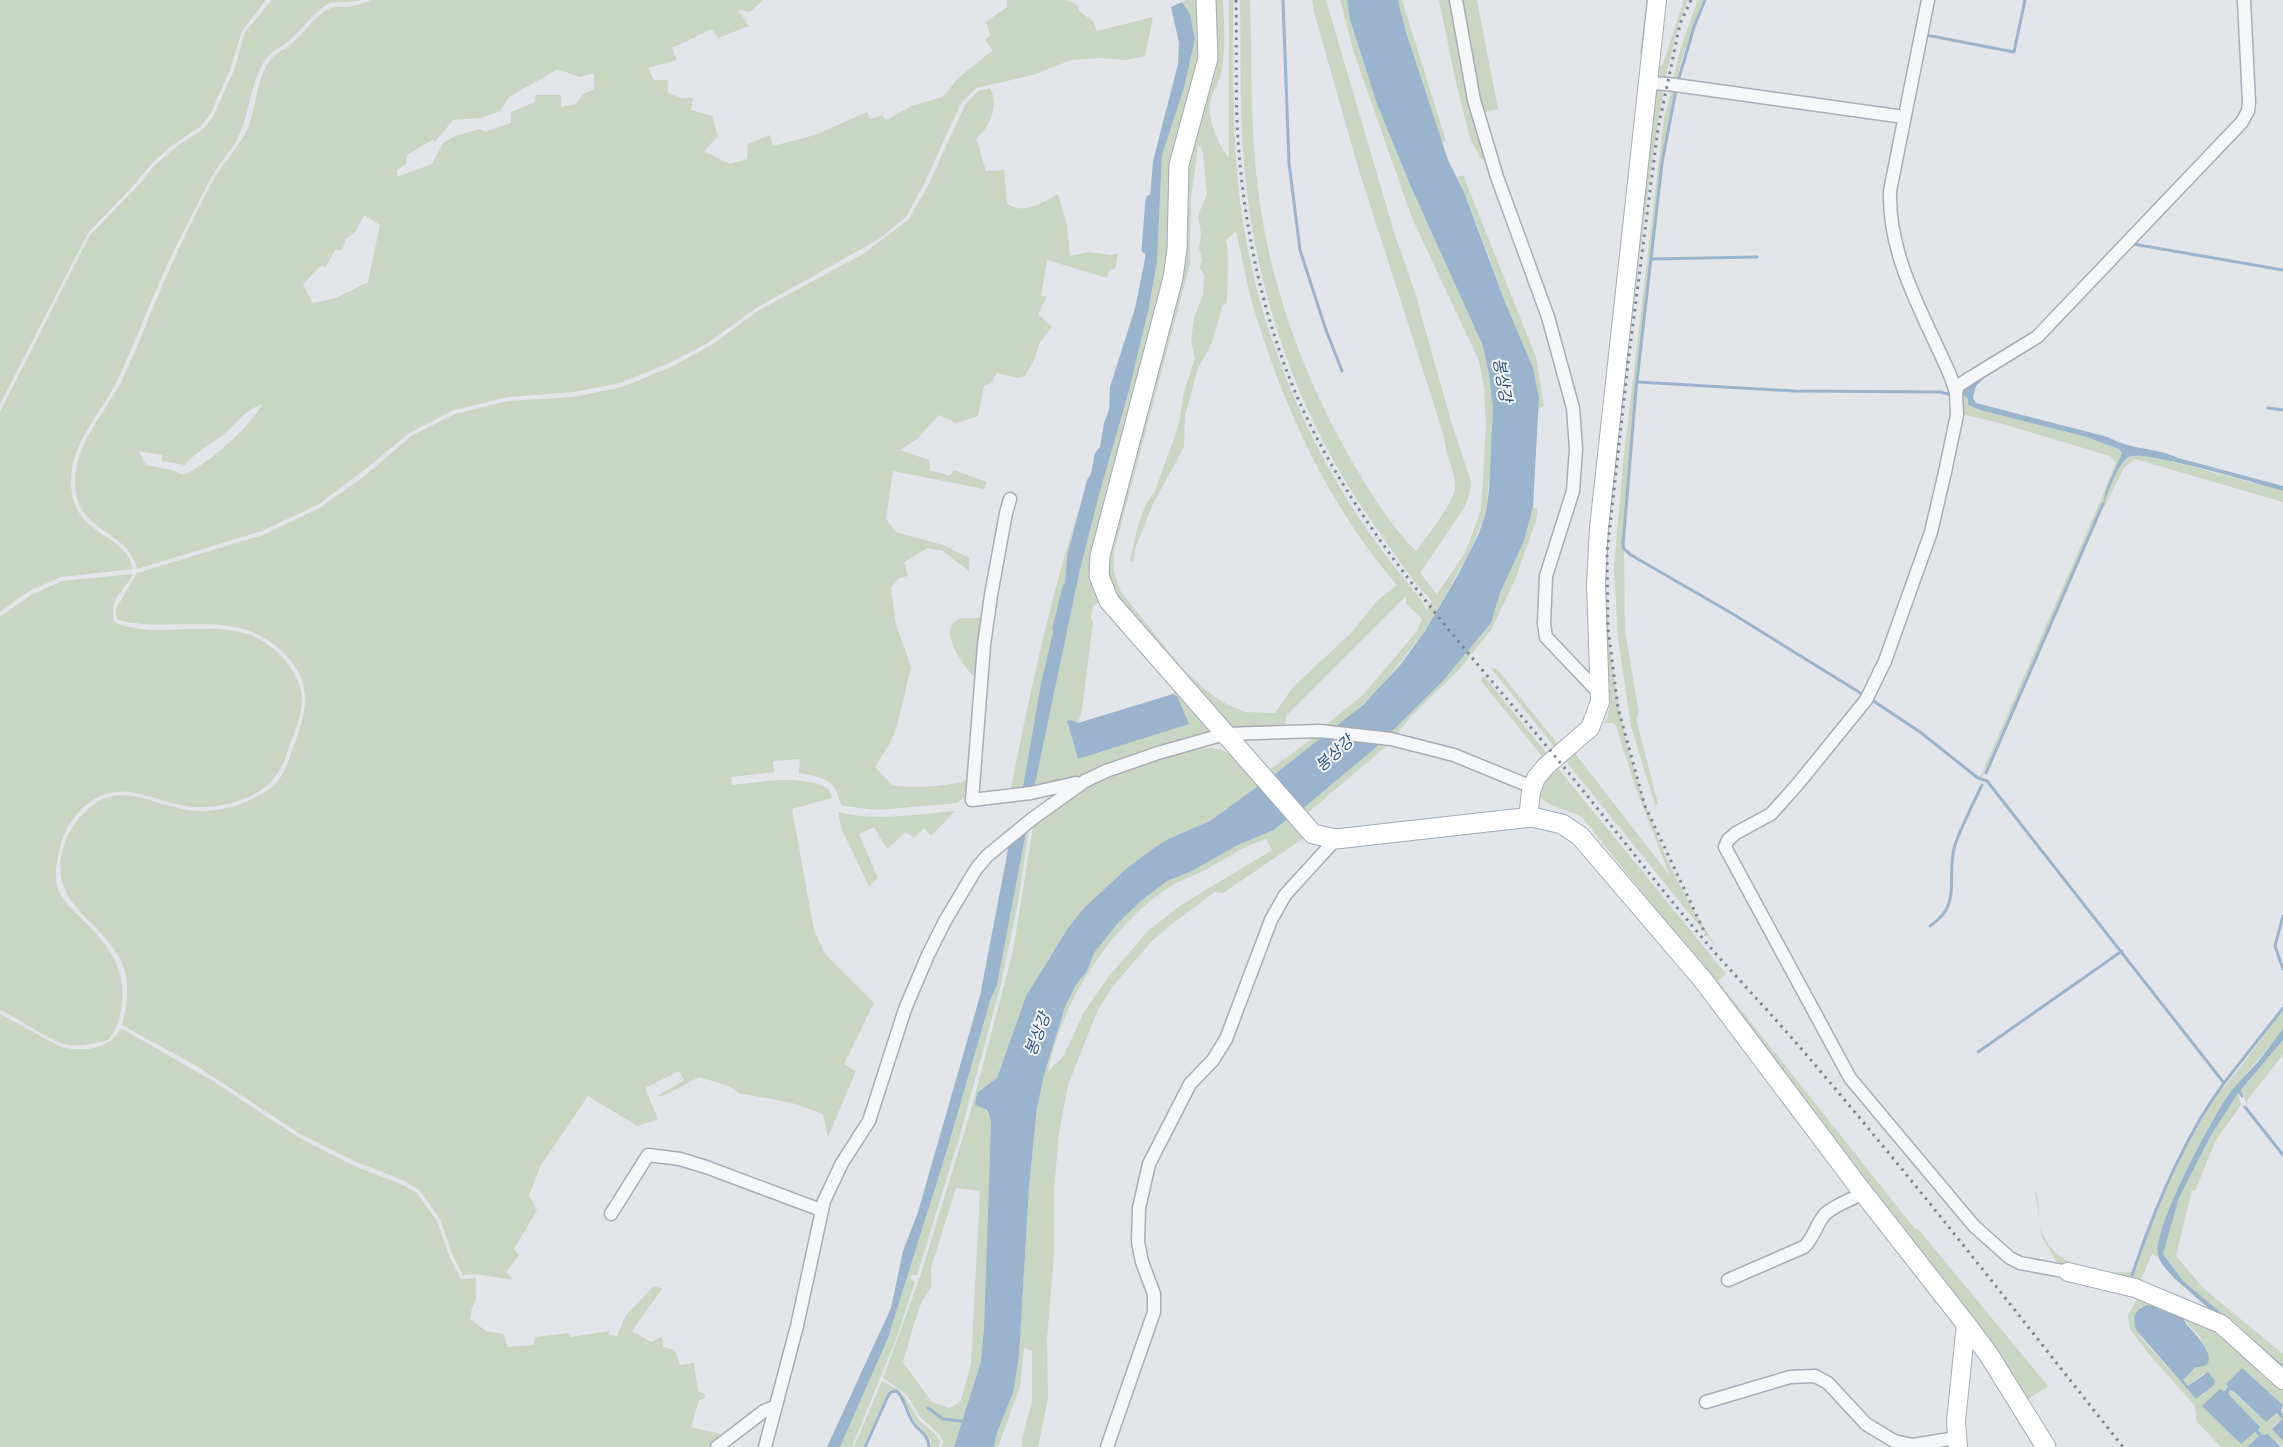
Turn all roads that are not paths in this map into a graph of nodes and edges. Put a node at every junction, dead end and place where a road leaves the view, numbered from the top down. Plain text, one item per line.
1 (1206, 0) edge
2 (1456, 0) edge
3 (1657, 0) edge
4 (1928, 0) edge
5 (2244, 0) edge
6 (1648, 83) junction
7 (1904, 117) junction
8 (1956, 392) junction
9 (1010, 499) dead end
10 (1601, 695) junction
11 (1225, 734) junction
12 (1085, 781) junction
13 (1532, 787) junction
14 (1528, 818) junction
15 (1336, 839) junction
16 (1864, 1193) junction
17 (822, 1210) junction
18 (610, 1214) dead end
19 (2068, 1272) joint
20 (1728, 1280) dead end
21 (1966, 1324) junction
22 (2283, 1380) edge
23 (1706, 1402) dead end
24 (774, 1408) junction
25 (1957, 1442) edge
26 (717, 1447) edge
27 (765, 1447) edge
28 (1107, 1447) edge
29 (2046, 1447) edge

1 - 11 main road
2 - 10 street
3 - 6 street
4 - 7 street
5 - 8 street
6 - 7 street
6 - 10 street
7 - 8 street
8 - 19 street
9 - 12 street
10 - 13 street
11 - 12 street
11 - 13 street
11 - 15 main road
12 - 17 street
13 - 14 street
14 - 15 main road
14 - 16 main road
15 - 28 street
16 - 20 street
16 - 21 main road
17 - 18 street
17 - 24 street
19 - 22 street
21 - 25 street
21 - 29 main road
23 - 25 street
24 - 26 street
24 - 27 street

